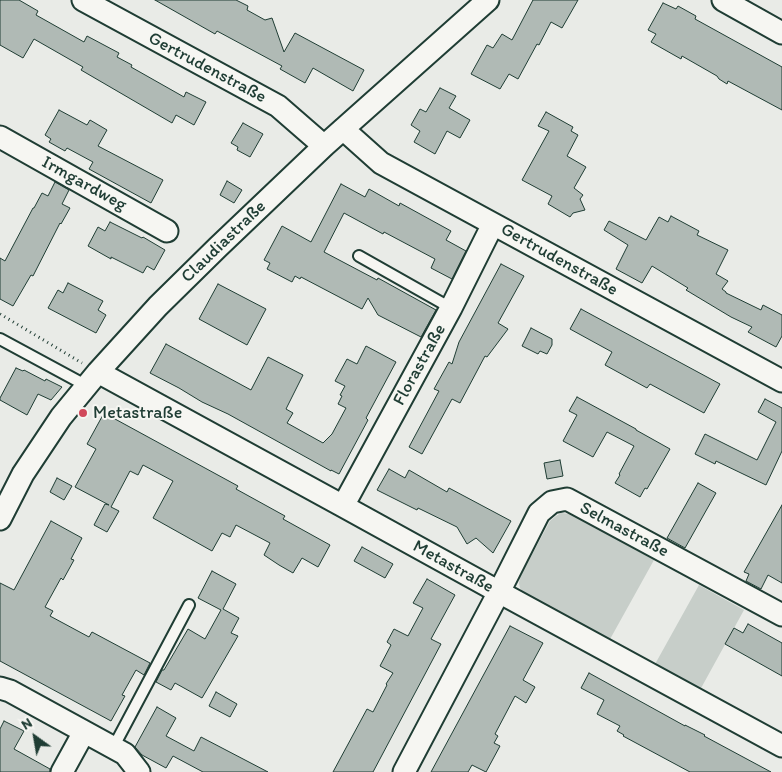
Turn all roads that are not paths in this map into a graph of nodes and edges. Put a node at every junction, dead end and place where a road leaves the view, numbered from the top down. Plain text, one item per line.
1 (83, 0) edge
2 (488, 0) edge
3 (723, 0) edge
4 (782, 33) edge
5 (343, 129) junction
6 (0, 137) edge
7 (324, 146) junction
8 (493, 224) junction
9 (167, 231) dead end
10 (359, 256) dead end
11 (451, 308) junction
12 (0, 339) edge
13 (92, 379) junction
14 (782, 381) edge
15 (343, 506) junction
16 (0, 519) edge
17 (499, 592) junction
18 (189, 605) dead end
19 (782, 615) edge
20 (0, 688) edge
21 (84, 732) junction
22 (782, 746) edge
23 (112, 748) junction
24 (62, 772) edge
25 (139, 772) edge
26 (404, 772) edge

1 - 7 street, Gertrudenstraße
2 - 5 street, Claudiastraße
3 - 4 street
5 - 7 street, Claudiastraße
5 - 8 street, Gertrudenstraße
6 - 9 street, Irmgardweg
7 - 13 street, Claudiastraße
8 - 11 street, Florastraße
8 - 14 street, Gertrudenstraße
10 - 11 lane
11 - 15 street, Florastraße
12 - 13 lane
13 - 15 street, Metastraße
13 - 16 street, Claudiastraße
15 - 17 street, Metastraße
17 - 19 street, Selmastraße
17 - 22 street, Metastraße
17 - 26 street, Selmastraße
18 - 23 lane
20 - 21 street
21 - 23 street
21 - 24 street
23 - 25 street

